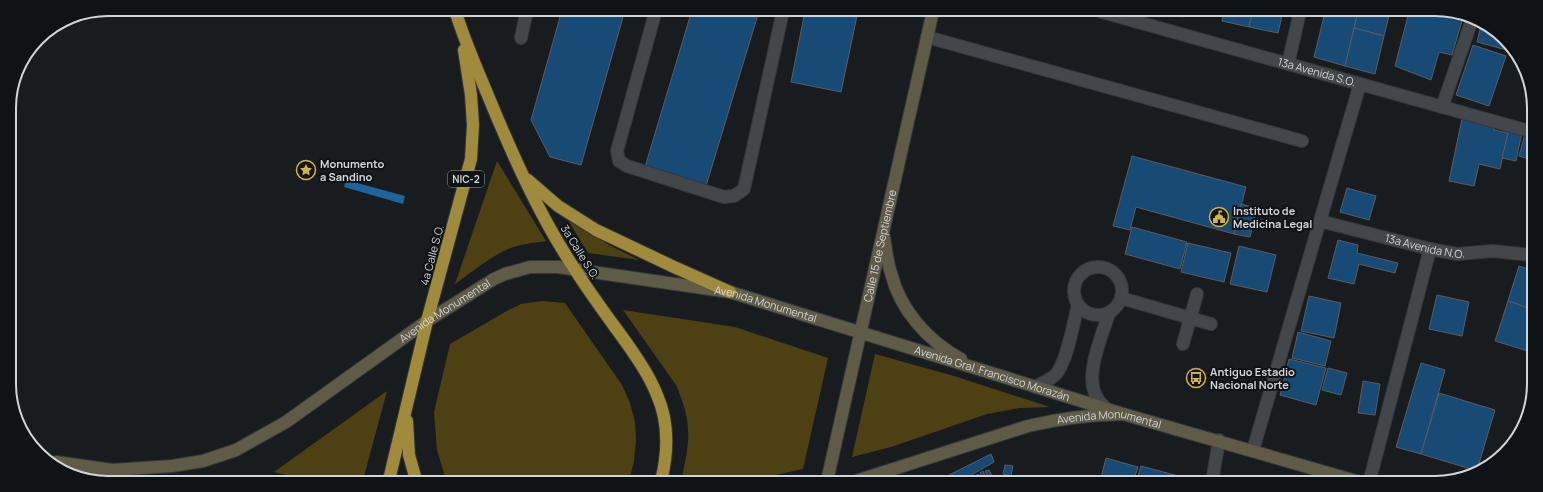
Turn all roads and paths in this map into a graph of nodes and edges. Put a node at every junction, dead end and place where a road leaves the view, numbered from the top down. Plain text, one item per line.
1 (457, 16) edge
2 (526, 16) edge
3 (654, 16) edge
4 (782, 16) edge
5 (932, 16) edge
6 (1116, 16) edge
7 (1299, 16) edge
8 (1471, 23) edge
9 (462, 33) junction
10 (927, 37) junction
11 (521, 38) dead end
12 (1288, 64) junction
13 (1360, 84) junction
14 (1442, 107) junction
15 (1527, 131) edge
16 (1302, 141) dead end
17 (523, 175) junction
18 (1320, 221) junction
19 (883, 230) junction
20 (1430, 249) junction
21 (1527, 255) edge
22 (574, 268) junction
23 (730, 292) junction
24 (1197, 294) dead end
25 (1121, 298) junction
26 (1078, 304) junction
27 (1109, 313) junction
28 (1190, 319) junction
29 (427, 321) junction
30 (1211, 324) dead end
31 (860, 332) junction
32 (1183, 344) dead end
33 (978, 369) junction
34 (1035, 387) junction
35 (1105, 407) junction
36 (407, 408) junction
37 (1123, 414) junction
38 (1219, 440) junction
39 (1253, 450) junction
40 (60, 463) edge
41 (64, 465) edge
42 (99, 475) edge
43 (390, 476) edge
44 (415, 476) edge
45 (662, 476) edge
46 (828, 476) edge
47 (872, 476) edge
48 (1213, 476) edge
49 (1340, 476) edge
50 (1371, 476) edge

1 - 9 highway, NIC-2
2 - 11 street
3 - 4 street
5 - 10 main road, Calle 15 de Septiembre
6 - 12 street, 13a Avenida S.O.
7 - 12 street
8 - 14 street
9 - 17 highway, 3a Calle S.O. / NIC-2
9 - 29 highway, 4a Calle S.O. / NIC-2
10 - 16 street
10 - 19 main road, Calle 15 de Septiembre
12 - 13 street, 13a Avenida S.O.
13 - 14 street, 13a Avenida S.O.
13 - 18 street
14 - 15 street, 13a Avenida S.O.
17 - 22 highway, 3a Calle S.O. / NIC-2
17 - 23 highway
18 - 20 street, 13a Avenida N.O.
18 - 39 street
19 - 31 main road, Calle 15 de Septiembre
19 - 33 main road
20 - 21 street, 13a Avenida N.O.
20 - 50 street
22 - 23 main road, Avenida Monumental
22 - 29 main road, Avenida Monumental
22 - 45 highway, 3a Calle S.O. / NIC-2
23 - 31 main road, Avenida Monumental
24 - 28 street
25 - 26 street
25 - 27 street
25 - 28 street
26 - 27 street
26 - 34 street
27 - 35 street
28 - 30 street
28 - 32 street
29 - 36 highway, 4a Calle S.O. / NIC-2
29 - 40 main road, Avenida Monumental
31 - 33 main road, Avenida Gral. Francisco Morazán
31 - 46 main road, Calle 15 de Septiembre
33 - 34 main road, Avenida Gral. Francisco Morazán
34 - 35 main road, Avenida Gral. Francisco Morazán
35 - 37 main road, Avenida Gral. Francisco Morazán
36 - 43 highway, 4a Calle S.O. / NIC-2
36 - 44 highway
37 - 38 main road, Avenida Monumental
37 - 47 main road, Avenida Monumental
38 - 39 main road, Avenida Monumental
38 - 48 street
39 - 49 main road, Avenida Monumental
41 - 42 main road

